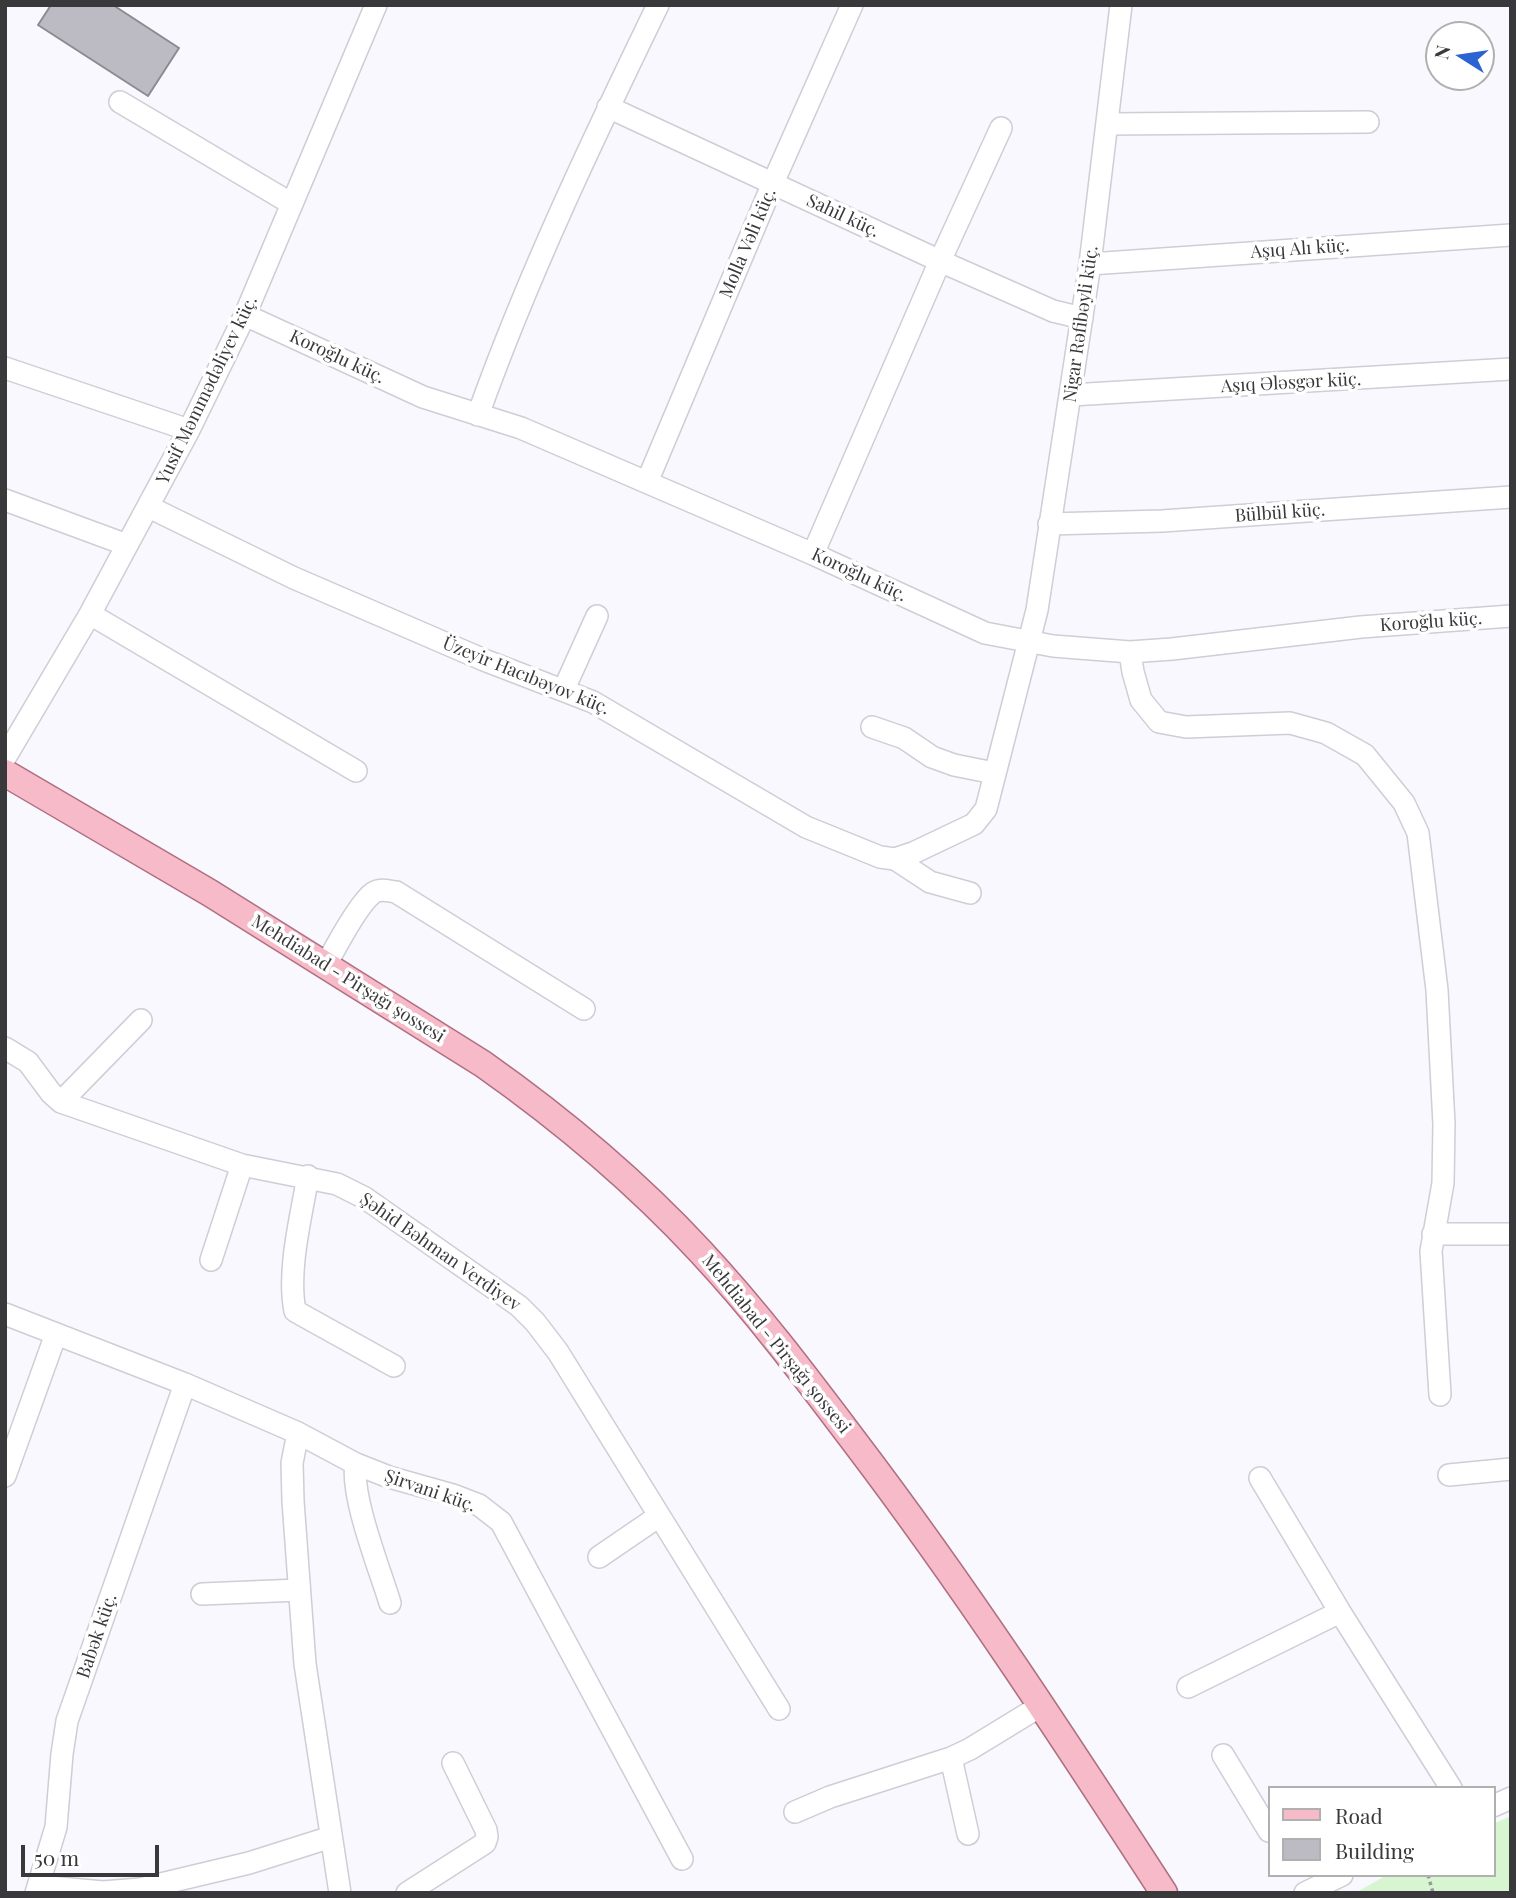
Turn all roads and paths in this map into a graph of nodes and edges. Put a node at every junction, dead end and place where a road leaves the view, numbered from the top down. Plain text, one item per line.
1 (376, 5) edge
2 (658, 5) edge
3 (852, 5) edge
4 (1121, 5) edge
5 (120, 102) dead end
6 (608, 107) junction
7 (1368, 122) dead end
8 (1108, 124) junction
9 (1002, 128) dead end
10 (773, 183) junction
11 (292, 204) junction
12 (1511, 235) edge
13 (940, 261) junction
14 (1090, 264) junction
15 (245, 314) junction
16 (1082, 318) junction
17 (5, 368) edge
18 (1511, 369) edge
19 (1071, 395) junction
20 (478, 415) junction
21 (189, 430) junction
22 (647, 482) junction
23 (1511, 497) edge
24 (5, 500) edge
25 (149, 507) junction
26 (1049, 524) junction
27 (127, 545) junction
28 (813, 554) junction
29 (90, 614) junction
30 (597, 616) dead end
31 (1511, 616) edge
32 (1029, 641) junction
33 (1130, 652) junction
34 (564, 690) junction
35 (872, 727) dead end
36 (5, 758) edge
37 (356, 771) dead end
38 (5, 773) edge
39 (994, 773) junction
40 (895, 859) junction
41 (970, 893) dead end
42 (326, 965) junction
43 (584, 1009) dead end
44 (141, 1020) dead end
45 (5, 1048) edge
46 (61, 1102) junction
47 (242, 1165) junction
48 (308, 1176) junction
49 (1433, 1234) junction
50 (1511, 1234) edge
51 (211, 1260) dead end
52 (5, 1314) edge
53 (56, 1334) junction
54 (394, 1366) dead end
55 (184, 1384) junction
56 (1440, 1395) dead end
57 (298, 1433) junction
58 (356, 1464) junction
59 (1511, 1469) edge
60 (1449, 1475) dead end
61 (5, 1476) edge
62 (1259, 1478) dead end
63 (659, 1516) junction
64 (598, 1557) dead end
65 (299, 1590) junction
66 (202, 1594) dead end
67 (390, 1603) dead end
68 (1340, 1612) junction
69 (1188, 1687) dead end
70 (1042, 1705) junction
71 (779, 1709) dead end
72 (1223, 1755) dead end
73 (951, 1758) junction
74 (453, 1763) dead end
75 (1450, 1786) edge
76 (1511, 1798) edge
77 (1495, 1805) edge
78 (795, 1812) dead end
79 (1268, 1829) edge
80 (968, 1834) dead end
81 (331, 1838) junction
82 (682, 1859) dead end
83 (1338, 1877) edge
84 (37, 1890) edge
85 (1306, 1892) edge
86 (340, 1893) edge
87 (407, 1893) edge
88 (1164, 1893) edge

1 - 11 street, Yusif Məmmədəliyev küç.
2 - 6 street
3 - 10 street, Molla Vəli küç.
4 - 8 street, Nigar Rəfibəyli küç.
5 - 11 street
6 - 10 street, Sahil küç.
6 - 20 street
7 - 8 street
8 - 14 street, Nigar Rəfibəyli küç.
9 - 13 street
10 - 13 street, Sahil küç.
10 - 22 street, Molla Vəli küç.
11 - 15 street, Yusif Məmmədəliyev küç.
12 - 14 street, Aşıq Alı küç.
13 - 16 street, Sahil küç.
13 - 28 street
14 - 16 street, Nigar Rəfibəyli küç.
15 - 20 street, Koroğlu küç.
15 - 21 street, Yusif Məmmədəliyev küç.
16 - 19 street, Nigar Rəfibəyli küç.
17 - 21 street
18 - 19 street, Aşıq Ələsgər küç.
19 - 26 street, Nigar Rəfibəyli küç.
20 - 22 street, Koroğlu küç.
21 - 25 street, Yusif Məmmədəliyev küç.
22 - 28 street, Koroğlu küç.
23 - 26 street, Bülbül küç.
24 - 27 street
25 - 27 street, Yusif Məmmədəliyev küç.
25 - 34 street, Üzeyir Hacıbəyov küç.
26 - 32 street, Nigar Rəfibəyli küç.
27 - 29 street, Yusif Məmmədəliyev küç.
28 - 32 street, Koroğlu küç.
29 - 36 street, Yusif Məmmədəliyev küç.
29 - 37 street
30 - 34 street
31 - 33 street, Koroğlu küç.
32 - 33 street, Koroğlu küç.
32 - 39 street, Nigar Rəfibəyli küç.
33 - 49 street
34 - 40 street, Üzeyir Hacıbəyov küç.
35 - 39 street
38 - 42 main road, Mehdiabad - Pirşağı şossesi
39 - 40 street, Nigar Rəfibəyli küç.
40 - 41 street, Üzeyir Hacıbəyov küç.
42 - 43 street
42 - 70 main road, Mehdiabad - Pirşağı şossesi
44 - 46 street
45 - 46 street, Şəhid Bəhman Verdiyev
46 - 47 street, Şəhid Bəhman Verdiyev
47 - 48 street, Şəhid Bəhman Verdiyev
47 - 51 street
48 - 54 street
48 - 63 street, Şəhid Bəhman Verdiyev
49 - 50 street
49 - 56 street
52 - 53 street, Şirvani küç.
53 - 55 street, Şirvani küç.
53 - 61 street
55 - 57 street, Şirvani küç.
55 - 84 street, Babək küç.
57 - 58 street, Şirvani küç.
57 - 65 street
58 - 67 street
58 - 82 street, Şirvani küç.
59 - 60 street
62 - 68 street
63 - 64 street
63 - 71 street, Şəhid Bəhman Verdiyev
65 - 66 street
65 - 81 street
68 - 69 street
68 - 75 street
70 - 73 street
70 - 88 main road, Mehdiabad - Pirşağı şossesi
72 - 79 street
73 - 78 street
73 - 80 street
74 - 87 street
76 - 77 street
81 - 84 street
81 - 86 street
83 - 85 street

